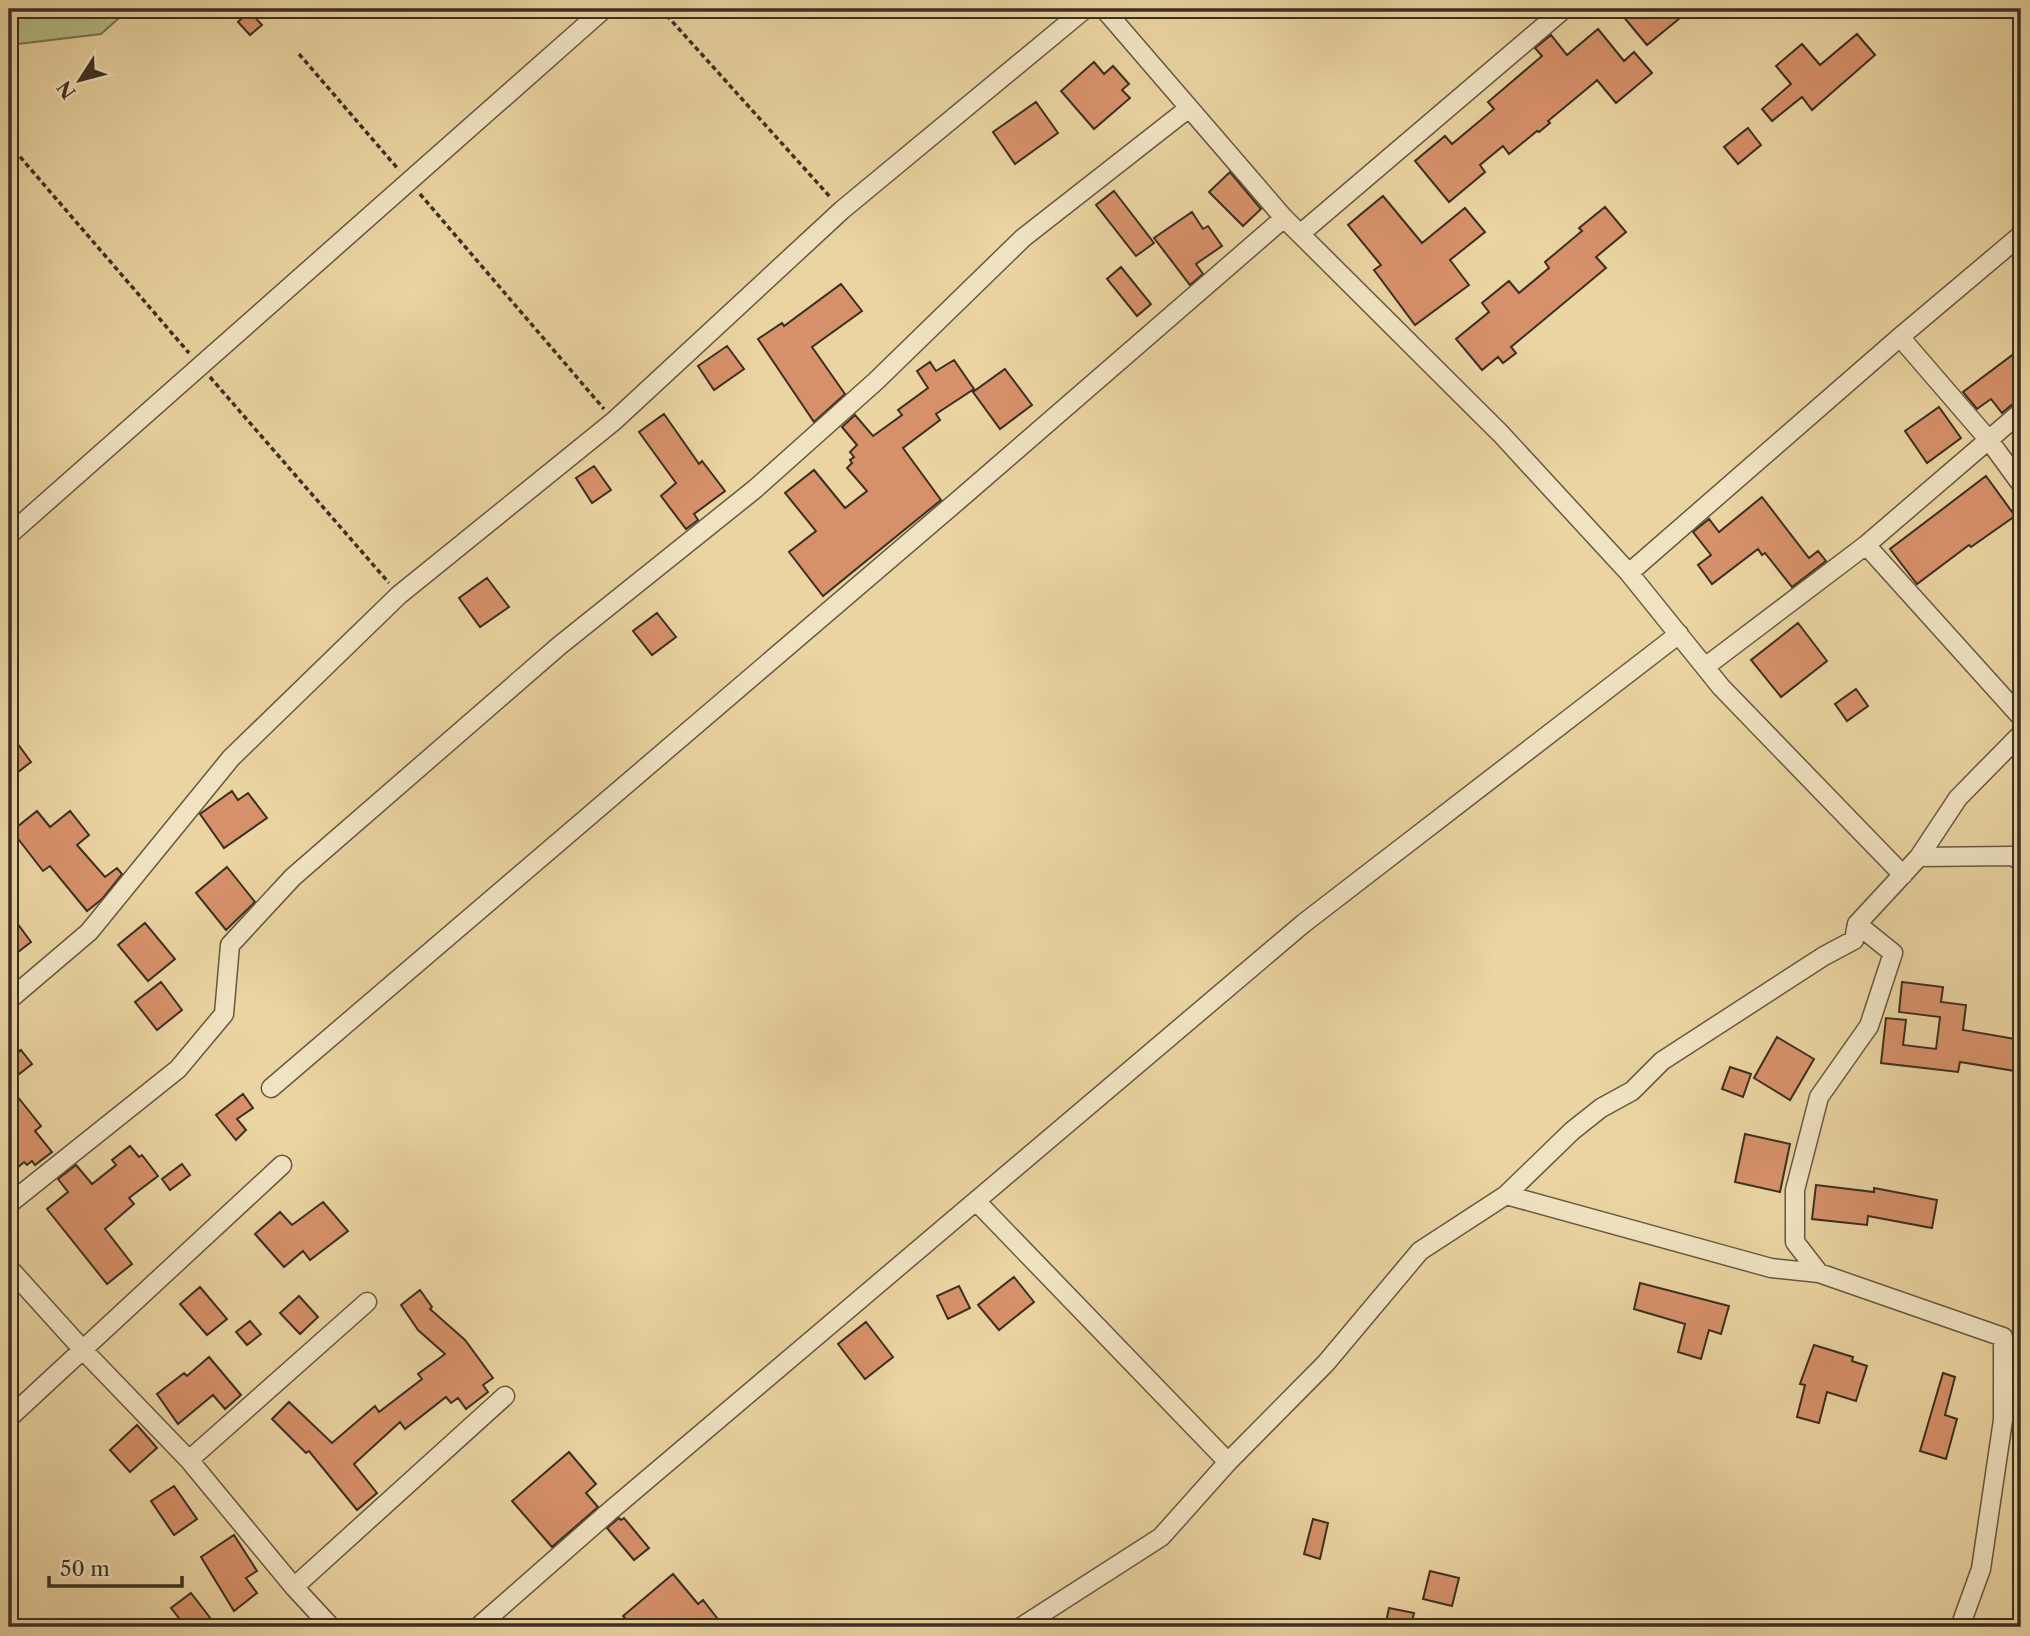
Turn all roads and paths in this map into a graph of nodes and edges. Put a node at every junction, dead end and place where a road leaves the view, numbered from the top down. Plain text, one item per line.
1 (604, 9) edge
2 (661, 9) edge
3 (1085, 9) edge
4 (1104, 9) edge
5 (1564, 9) edge
6 (299, 54) dead end
7 (1189, 108) junction
8 (408, 181) junction
9 (842, 210) junction
10 (1284, 218) junction
11 (1300, 234) junction
12 (2021, 235) edge
13 (1900, 337) junction
14 (2021, 412) edge
15 (614, 421) junction
16 (1988, 439) junction
17 (2021, 484) edge
18 (9, 535) edge
19 (1866, 545) junction
20 (1629, 573) junction
21 (1679, 634) junction
22 (1705, 667) junction
23 (2021, 717) edge
24 (2021, 734) edge
25 (1919, 857) junction
26 (2018, 857) edge
27 (1903, 874) junction
28 (1857, 924) junction
29 (9, 1000) edge
30 (271, 1088) dead end
31 (282, 1165) dead end
32 (1506, 1195) junction
33 (976, 1200) junction
34 (9, 1204) edge
35 (9, 1268) edge
36 (1819, 1273) junction
37 (367, 1302) dead end
38 (83, 1350) junction
39 (505, 1396) dead end
40 (9, 1418) edge
41 (189, 1460) junction
42 (1228, 1462) junction
43 (293, 1587) junction
44 (331, 1627) edge
45 (478, 1627) edge
46 (1021, 1627) edge
47 (1960, 1627) edge

1 - 8 street
2 - 9 path
3 - 9 street
4 - 7 street
5 - 11 street
6 - 8 path
7 - 10 street
7 - 34 street
8 - 15 path
8 - 18 street
9 - 15 street
10 - 11 street
10 - 30 street
11 - 20 street
12 - 13 street
13 - 16 street
13 - 20 street
14 - 16 street
15 - 29 street
16 - 17 street
16 - 19 street
19 - 22 street
19 - 23 street
20 - 21 street
21 - 22 street
21 - 33 street
22 - 27 street
24 - 25 street
25 - 26 street
25 - 27 street
27 - 28 street
28 - 32 street
28 - 36 street
31 - 38 street
32 - 36 street
32 - 42 street
33 - 42 street
33 - 45 street
35 - 38 street
36 - 47 street
37 - 41 street
38 - 40 street
38 - 41 street
39 - 43 street
41 - 43 street
42 - 46 street
43 - 44 street

